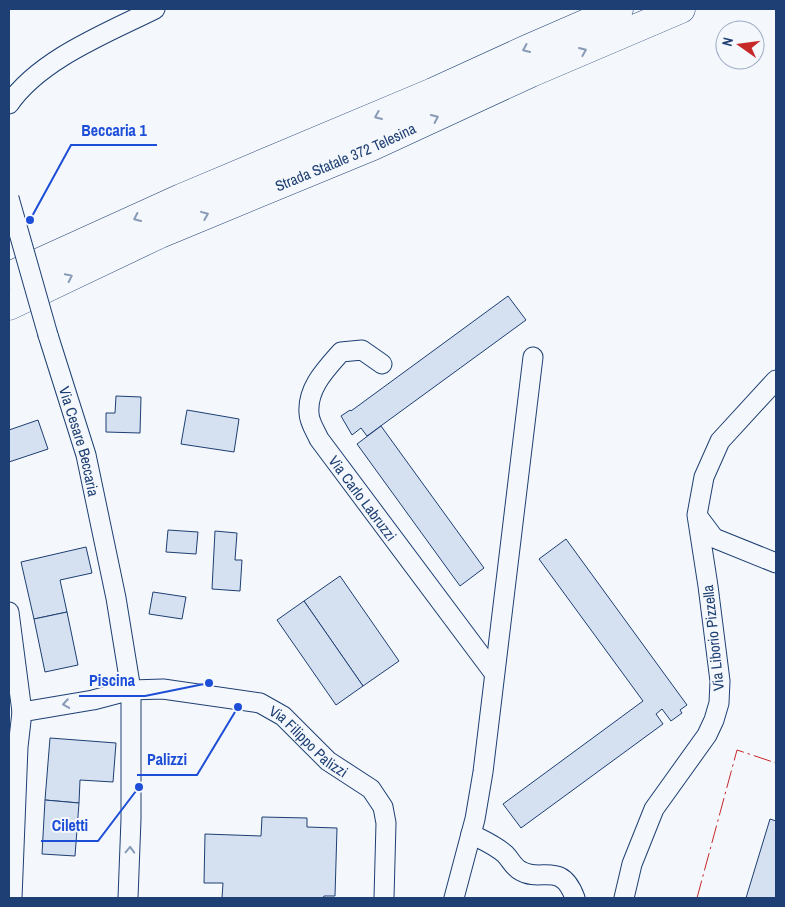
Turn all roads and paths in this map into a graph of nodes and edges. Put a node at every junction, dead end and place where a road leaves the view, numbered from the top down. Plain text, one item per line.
1 (155, 9) edge
2 (619, 9) edge
3 (681, 9) edge
4 (9, 104) edge
5 (9, 198) edge
6 (9, 276) edge
7 (9, 306) edge
8 (533, 357) dead end
9 (382, 364) dead end
10 (776, 380) edge
11 (697, 515) junction
12 (776, 563) edge
13 (9, 612) edge
14 (494, 673) junction
15 (131, 690) junction
16 (22, 712) junction
17 (471, 834) junction
18 (11, 878) edge
19 (12, 898) edge
20 (128, 898) edge
21 (384, 898) edge
22 (454, 898) edge
23 (575, 898) edge
24 (624, 898) edge

1 - 4 street
2 -> 6 highway, Strada Statale 372 Telesina
7 -> 3 highway, Strada Statale 372 Telesina
5 - 15 street, Via Cesare Beccaria, bridge
8 - 14 street
9 - 14 street, Via Carlo Labruzzi
10 - 11 street, Via Liborio Pizzella
11 - 12 street
11 - 24 street, Via Liborio Pizzella
13 - 16 street
14 - 17 street
15 -> 16 street, Via Filippo Palizzi
20 -> 15 street, Via Cesare Beccaria
15 - 21 street, Via Filippo Palizzi
16 - 18 street
17 - 22 street
17 - 23 street
18 - 19 street

